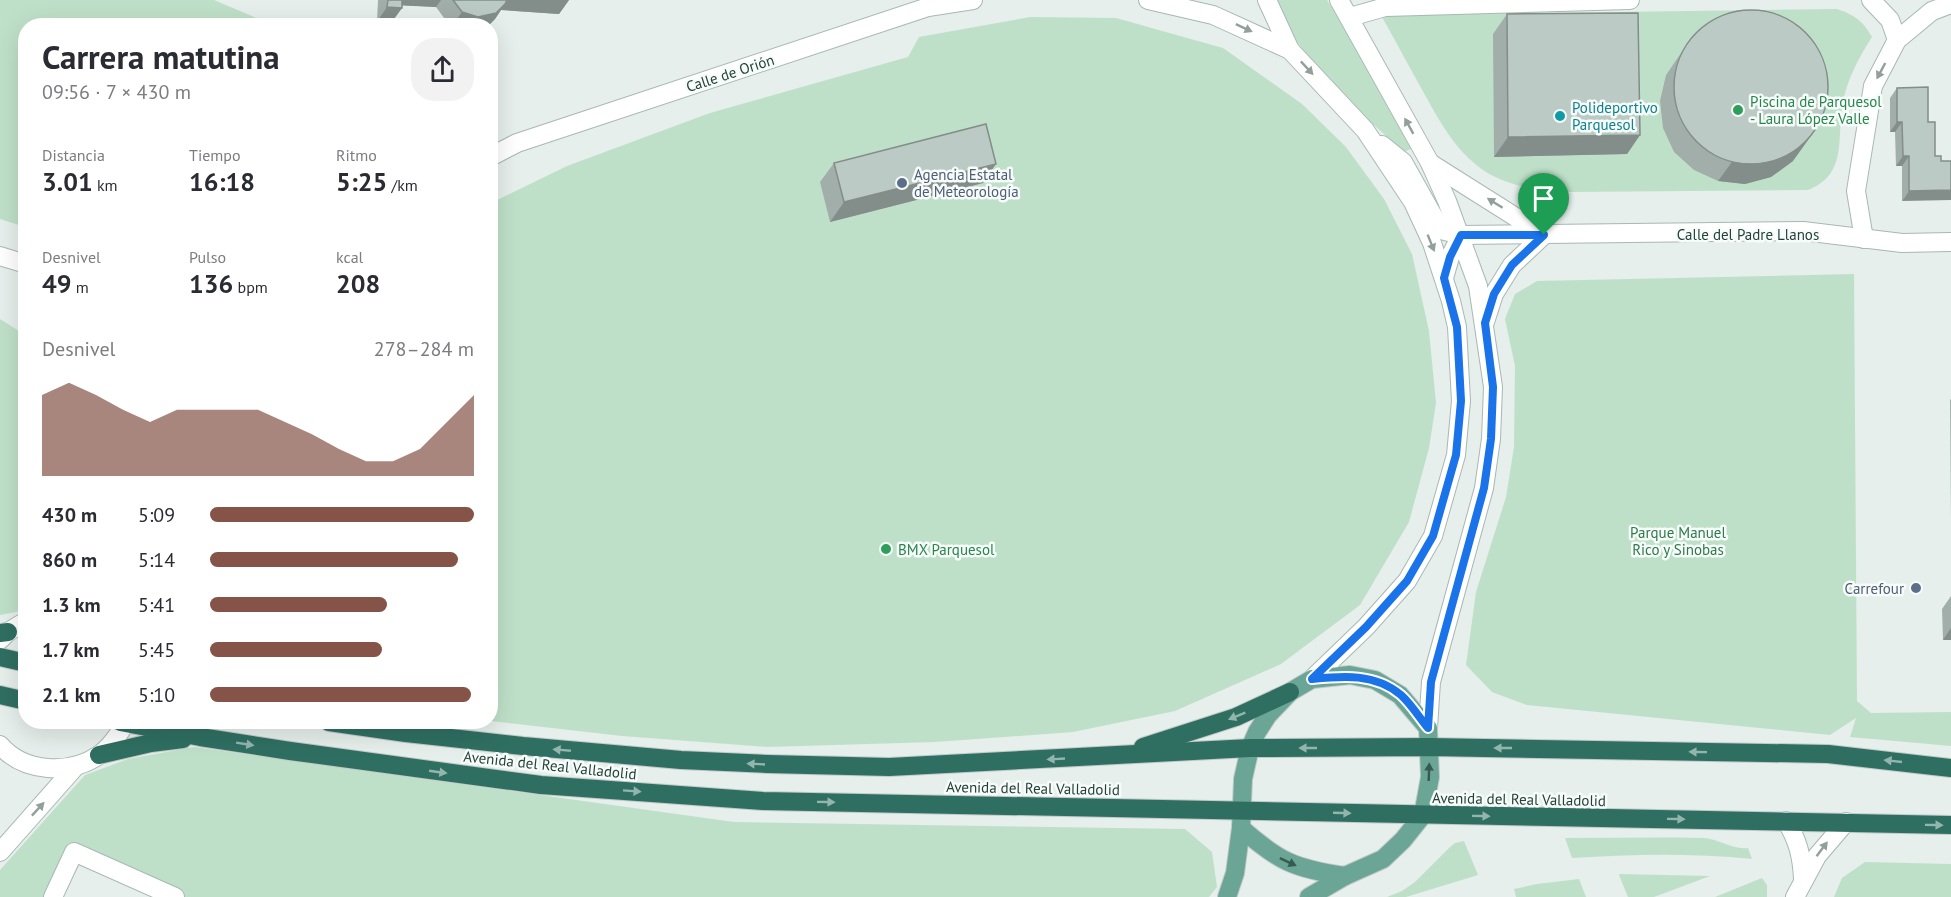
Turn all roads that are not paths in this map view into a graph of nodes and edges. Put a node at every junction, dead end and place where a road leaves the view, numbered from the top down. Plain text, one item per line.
1 (973, 0) edge
2 (1148, 0) edge
3 (1268, 0) edge
4 (1339, 0) edge
5 (1630, 0) edge
6 (1871, 0) edge
7 (1951, 4) edge
8 (1210, 7) edge
9 (1350, 17) junction
10 (1898, 40) junction
11 (1290, 50) junction
12 (1365, 130) junction
13 (498, 154) edge
14 (1430, 163) junction
15 (1461, 235) junction
16 (1544, 235) junction
17 (1863, 238) junction
18 (1951, 242) edge
19 (0, 256) edge
20 (18, 262) edge
21 (1444, 278) junction
22 (1485, 323) junction
23 (18, 626) edge
24 (3, 635) edge
25 (0, 657) edge
26 (18, 661) edge
27 (1312, 679) junction
28 (1290, 692) junction
29 (0, 695) edge
30 (18, 699) edge
31 (1428, 728) junction
32 (120, 729) edge
33 (159, 729) edge
34 (374, 729) edge
35 (200, 737) junction
36 (0, 745) edge
37 (1430, 747) junction
38 (1250, 748) junction
39 (99, 755) junction
40 (1114, 756) junction
41 (76, 766) junction
42 (1951, 768) edge
43 (1423, 815) junction
44 (1241, 819) junction
45 (1786, 821) junction
46 (1846, 822) junction
47 (1951, 825) edge
48 (0, 852) edge
49 (1345, 876) junction
50 (1803, 879) junction
51 (53, 897) edge
52 (175, 897) edge
53 (1227, 897) edge
54 (1309, 897) edge
55 (1795, 897) edge

1 - 13 street, Calle de Orión
2 - 8 street
3 - 11 street
4 - 9 street
5 - 9 street
6 - 10 street
7 - 10 street
8 -> 11 street
14 -> 9 street
10 -> 17 street
11 -> 12 street
12 - 15 street
12 -> 21 street
14 - 15 street
16 -> 14 street
15 - 16 street, Calle del Padre Llanos
15 - 21 street
15 - 22 street
16 - 17 street, Calle del Padre Llanos
16 - 22 street
17 - 18 street, Calle del Padre Llanos
19 - 20 street
21 - 27 street
22 - 31 street
23 - 24 street
25 - 26 highway
27 - 28 main road
27 - 31 main road
28 - 38 main road
28 -> 40 highway
29 - 30 highway
31 - 37 main road
32 - 39 street
33 - 35 highway, Avenida del Real Valladolid
40 -> 34 highway, Avenida del Real Valladolid
35 - 39 highway
35 -> 44 highway, Avenida del Real Valladolid
36 - 41 street
37 -> 38 highway, Avenida del Real Valladolid
42 -> 37 highway, Avenida del Real Valladolid
43 -> 37 main road
38 - 40 highway, Avenida del Real Valladolid
38 - 44 main road
39 - 41 street
48 -> 41 street
44 -> 43 highway, Avenida del Real Valladolid
43 -> 45 highway, Avenida del Real Valladolid
43 - 49 main road
44 -> 49 main road
44 - 53 main road
45 - 46 highway, Avenida del Real Valladolid
45 - 50 street
46 -> 47 highway, Avenida del Real Valladolid
50 -> 46 street
49 - 54 main road
50 - 55 street
51 - 52 street

